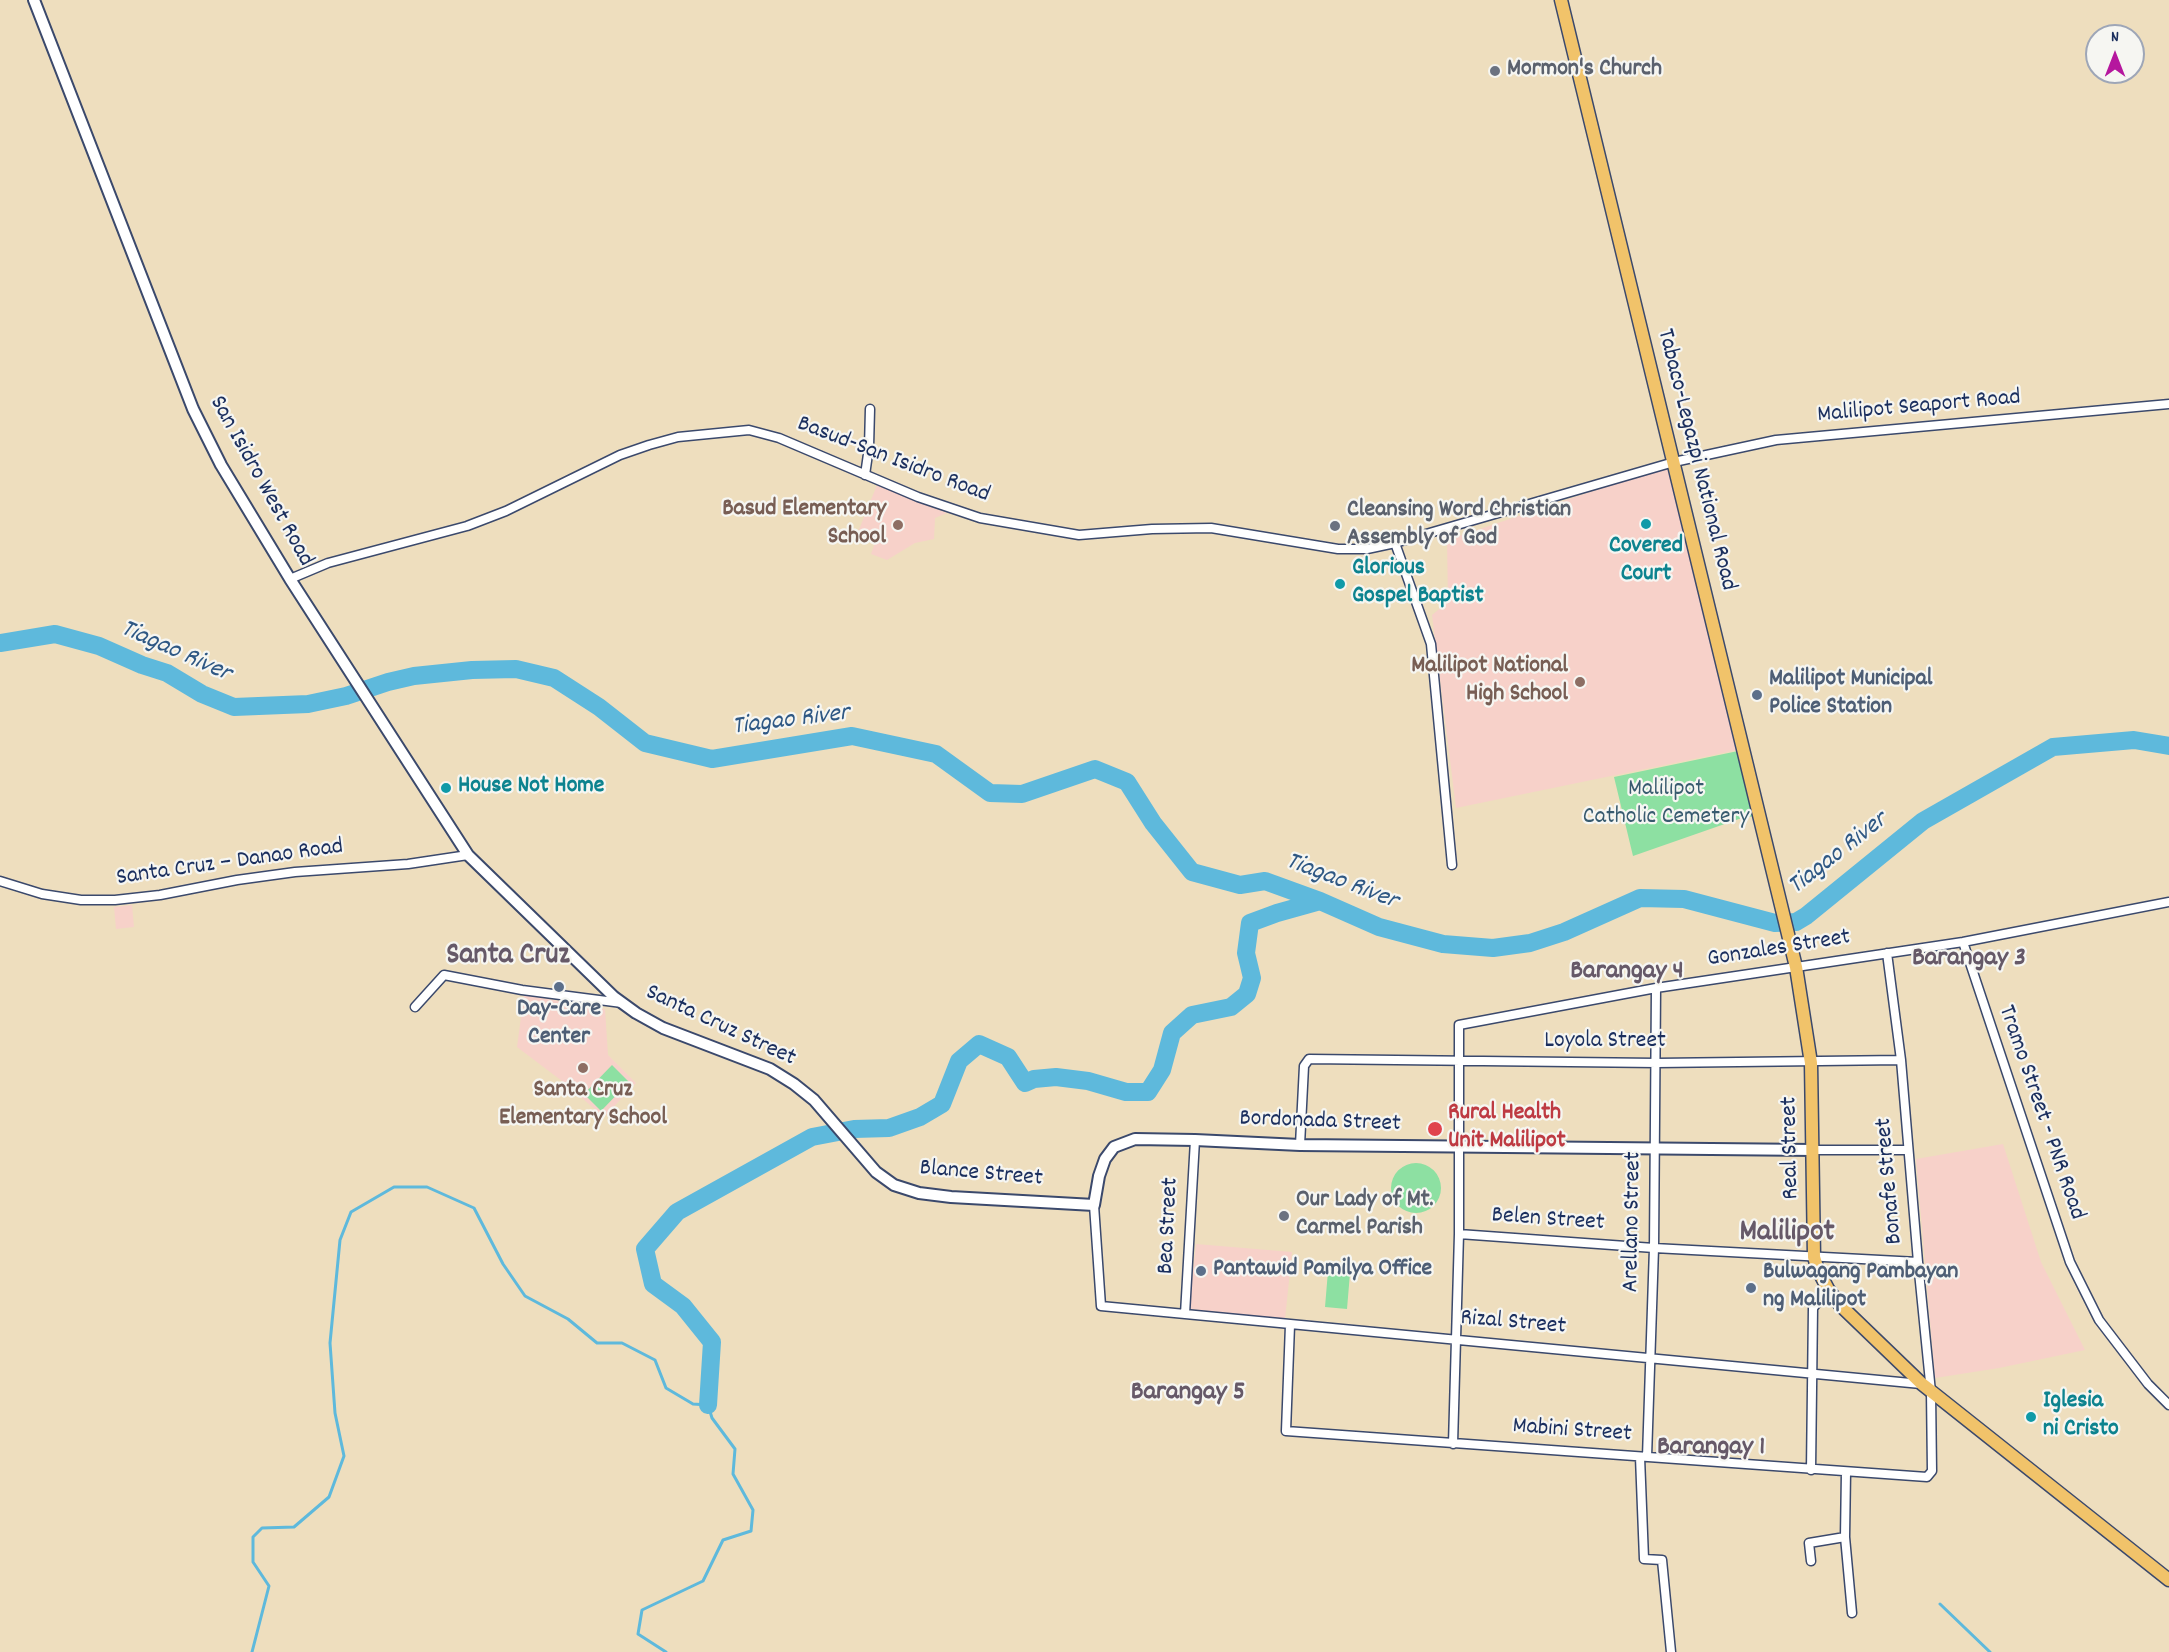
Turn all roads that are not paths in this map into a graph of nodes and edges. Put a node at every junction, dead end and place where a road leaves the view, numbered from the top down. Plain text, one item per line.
1 (34, 0) edge
2 (1561, 0) edge
3 (2169, 404) edge
4 (870, 409) dead end
5 (1674, 462) junction
6 (865, 475) junction
7 (1395, 543) junction
8 (290, 579) junction
9 (468, 855) junction
10 (1452, 865) dead end
11 (0, 881) edge
12 (2169, 902) edge
13 (1787, 931) joint
14 (1963, 942) junction
15 (1887, 953) junction
16 (1796, 967) junction
17 (1656, 988) junction
18 (623, 1003) junction
19 (415, 1006) dead end
20 (1901, 1060) junction
21 (1460, 1062) junction
22 (1657, 1063) junction
23 (1811, 1063) junction
24 (848, 1140) joint
25 (1195, 1140) junction
26 (1300, 1145) junction
27 (1460, 1148) junction
28 (1655, 1150) junction
29 (1814, 1150) junction
30 (1908, 1150) junction
31 (1094, 1205) junction
32 (1459, 1234) junction
33 (1654, 1248) junction
34 (1814, 1257) junction
35 (1918, 1262) junction
36 (1828, 1289) junction
37 (1185, 1314) junction
38 (1290, 1325) junction
39 (1456, 1339) junction
40 (1650, 1357) junction
41 (1812, 1372) junction
42 (1927, 1388) junction
43 (2169, 1405) edge
44 (1453, 1444) junction
45 (1643, 1457) junction
46 (1812, 1470) junction
47 (1846, 1472) junction
48 (1927, 1476) joint
49 (1845, 1537) junction
50 (1811, 1561) dead end
51 (2169, 1580) edge
52 (1852, 1613) dead end
53 (1671, 1652) edge

1 - 8 street, San Isidro West Road
2 - 5 main road, Tabaco-Legazpi National Road
3 - 5 street, Malilipot Seaport Road
4 - 6 street
5 - 7 street, Basud-San Isidro Road
5 - 13 main road, Tabaco-Legazpi National Road
6 - 7 street, Basud-San Isidro Road
6 - 8 street, Basud-San Isidro Road
7 - 10 street
8 - 9 street, San Isidro West Road
9 - 11 street, Santa Cruz – Danao Road
9 - 18 street, Santa Cruz Street
12 - 14 street, Gonzales Street
13 - 16 main road, Real Street
14 - 15 street, Gonzales Street
14 - 43 street, Tramo Street - PNR Road
15 - 16 street, Gonzales Street
15 - 20 street, Bonafe Street
16 - 17 street, Gonzales Street
16 - 23 main road, Real Street
17 - 21 street, Gonzales Street
17 - 22 street, Arellano Street
18 - 19 street
18 - 24 street, Santa Cruz Street
20 - 23 street, Loyola Street
20 - 30 street, Bonafe Street
21 - 22 street, Loyola Street
21 - 26 street, Loyola Street
21 - 27 street
22 - 23 street, Loyola Street
22 - 28 street, Arellano Street
23 - 29 main road, Real Street
24 - 31 street, Blance Street
25 - 26 street, Bordonada Street
25 - 31 street, Bordonada Street
25 - 37 street, Bea Street
26 - 27 street, Bordonada Street
27 - 28 street, Bordonada Street
27 - 32 street
28 - 29 street, Bordonada Street
28 - 33 street, Arellano Street
29 - 30 street
29 - 34 main road, Real Street
30 - 35 street, Bonafe Street
31 - 37 street, Rizal Street
32 - 33 street, Belen Street
32 - 39 street
33 - 34 street, Belen Street
33 - 40 street, Arellano Street
34 - 35 street, Belen Street
34 - 36 main road, Real Street
35 - 42 street, Bonafe Street
36 - 41 street
36 - 42 main road, Real Street
37 - 38 street, Rizal Street
38 - 39 street, Rizal Street
38 - 44 street, Mabini Street
39 - 40 street, Rizal Street
39 - 44 street
40 - 41 street, Rizal Street
40 - 45 street, Arellano Street
41 - 42 street, Rizal Street
41 - 46 street
42 - 48 street, Bonafe Street
42 - 51 main road
44 - 45 street, Mabini Street
45 - 46 street, Mabini Street
45 - 53 street, Arellano Street
46 - 47 street, Mabini Street
47 - 48 street, Mabini Street
47 - 49 street
49 - 50 street
49 - 52 street

